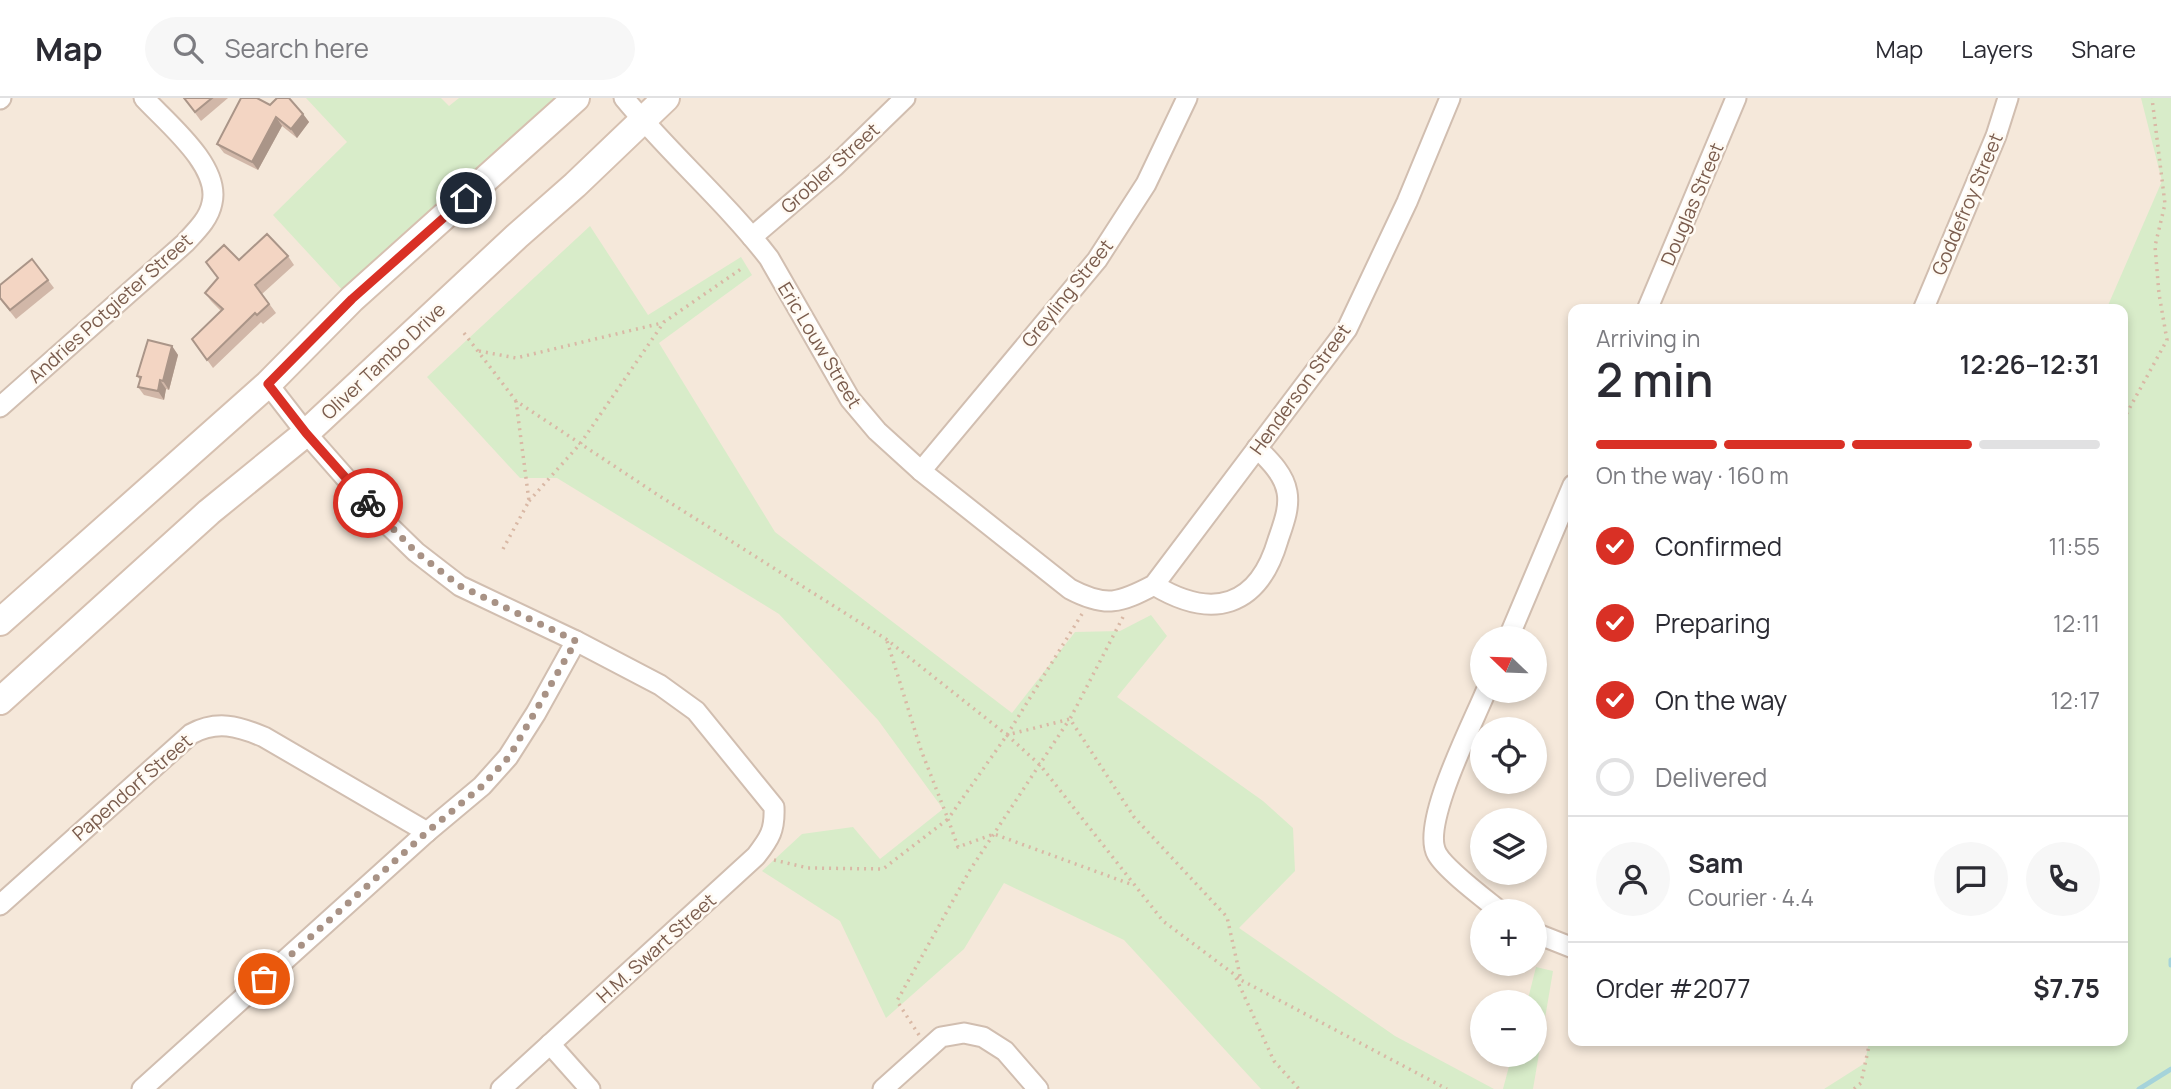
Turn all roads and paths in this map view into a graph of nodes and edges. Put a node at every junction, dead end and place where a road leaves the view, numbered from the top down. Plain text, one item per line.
1 (144, 98) edge
2 (576, 98) edge
3 (624, 98) edge
4 (666, 98) edge
5 (905, 98) edge
6 (1187, 98) edge
7 (1450, 98) edge
8 (1736, 98) edge
9 (2008, 98) edge
10 (2152, 98) edge
11 (643, 122) junction
12 (752, 237) junction
13 (741, 269) dead end
14 (1650, 304) edge
15 (1926, 304) edge
16 (664, 322) junction
17 (464, 333) dead end
18 (2169, 340) edge
19 (478, 351) junction
20 (268, 384) junction
21 (516, 401) junction
22 (0, 407) edge
23 (2128, 411) edge
24 (306, 433) junction
25 (580, 444) junction
26 (1257, 448) junction
27 (921, 471) junction
28 (1568, 497) edge
29 (529, 501) junction
30 (503, 549) dead end
31 (1154, 584) junction
32 (1135, 595) junction
33 (1090, 600) junction
34 (0, 622) edge
35 (1513, 626) edge
36 (886, 639) junction
37 (576, 641) junction
38 (0, 701) edge
39 (1481, 704) edge
40 (1070, 719) junction
41 (1007, 735) junction
42 (1040, 765) junction
43 (948, 819) junction
44 (427, 832) junction
45 (994, 834) junction
46 (756, 856) junction
47 (1133, 885) junction
48 (1485, 899) edge
49 (0, 905) edge
50 (1547, 938) edge
51 (1568, 946) edge
52 (1235, 976) junction
53 (1241, 980) junction
54 (551, 1044) junction
55 (1869, 1046) edge
56 (928, 1048) junction
57 (142, 1089) edge
58 (501, 1089) edge
59 (590, 1089) edge
60 (883, 1089) edge
61 (1038, 1089) edge
62 (1299, 1089) edge
63 (1447, 1089) edge
64 (1854, 1089) edge

1 - 22 street, Andries Potgieter Street
2 - 20 street
3 - 11 street, Eric Louw Street
4 - 11 street, Oliver Tambo Drive
5 - 12 street, Grobler Street
6 - 27 street, Greyling Street
7 - 26 street, Henderson Street
8 - 14 street, Douglas Street
9 - 15 street, Goddefroy Street
10 - 18 path
11 - 12 street, Eric Louw Street
11 - 24 street, Oliver Tambo Drive
12 - 27 street, Eric Louw Street
13 - 16 path
16 - 19 path
16 - 25 path
17 - 19 path
18 - 23 path
19 - 21 path
20 - 24 street
20 - 34 street
21 - 25 path
21 - 29 path
24 - 37 street
24 - 38 street, Oliver Tambo Drive
25 - 29 path
25 - 36 path
26 - 31 street, Henderson Street
26 - 31 street
27 - 33 street, Eric Louw Street
28 - 35 street
29 - 30 path
31 - 32 street
32 - 33 street
32 - 40 path
33 - 41 path
36 - 41 path
36 - 43 path
37 - 44 street
37 - 46 street, H.M. Swart Street
39 - 48 street
40 - 41 path
40 - 42 path
40 - 53 path
41 - 42 path
41 - 43 path
42 - 45 path
42 - 47 path
43 - 45 path
43 - 46 path
44 - 49 street, Papendorf Street
44 - 57 street
45 - 47 path
45 - 56 path
46 - 54 street, H.M. Swart Street
47 - 52 path
50 - 51 street
52 - 53 path
52 - 62 path
53 - 63 path
54 - 58 street, H.M. Swart Street
54 - 59 street
55 - 64 path
56 - 60 street
56 - 61 street

